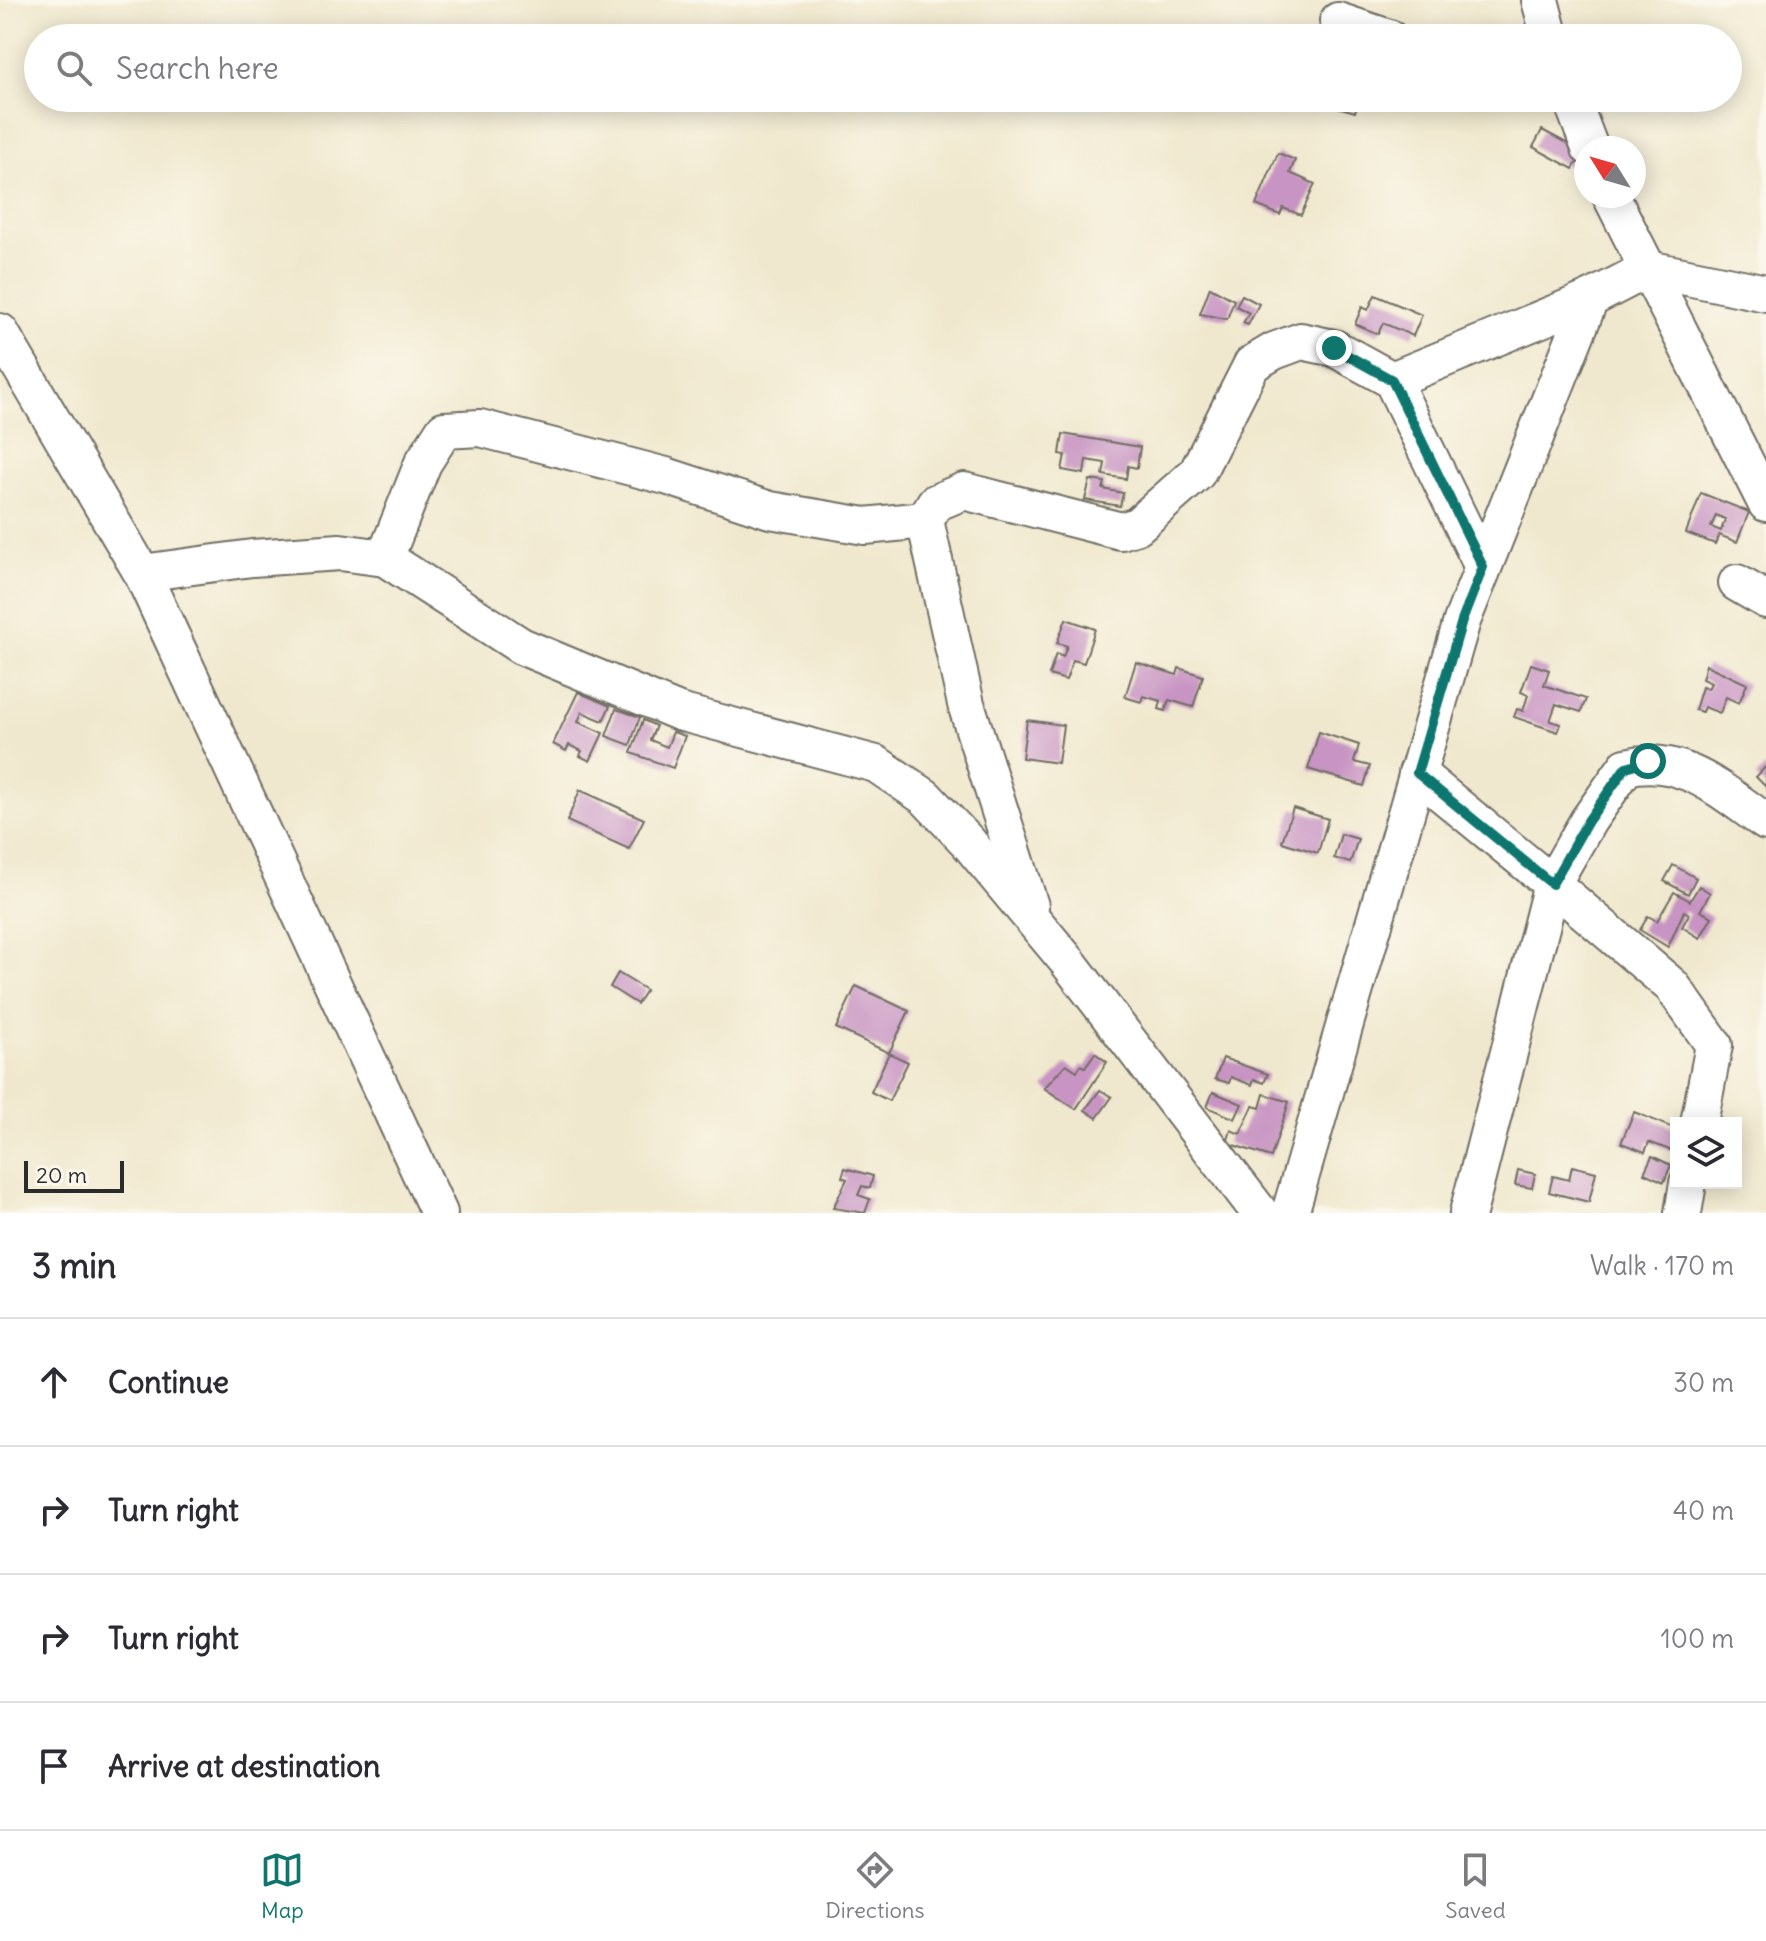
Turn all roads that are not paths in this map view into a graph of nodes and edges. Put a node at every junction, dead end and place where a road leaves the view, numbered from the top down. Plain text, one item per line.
1 (1540, 0) edge
2 (1338, 21) dead end
3 (1347, 24) edge
4 (1546, 24) edge
5 (1576, 112) edge
6 (1585, 136) edge
7 (1617, 208) edge
8 (1648, 269) junction
9 (1766, 293) edge
10 (1590, 299) junction
11 (0, 332) edge
12 (1392, 380) junction
13 (1766, 503) edge
14 (925, 520) junction
15 (385, 558) junction
16 (1483, 567) junction
17 (142, 573) junction
18 (1417, 773) junction
19 (1766, 822) edge
20 (1552, 884) junction
21 (1037, 927) junction
22 (1700, 1117) edge
23 (1687, 1189) edge
24 (439, 1213) edge
25 (1260, 1213) edge
26 (1290, 1213) edge
27 (1468, 1213) edge
28 (1683, 1213) edge

1 - 4 street
2 - 3 street
5 - 6 street
7 - 8 street
8 - 9 street
8 - 10 street
8 - 13 street
10 - 12 street
10 - 16 street
11 - 17 street
12 - 14 street
12 - 16 street
14 - 15 street
14 - 21 street
15 - 17 street
15 - 21 street
16 - 18 street
17 - 24 street
18 - 20 street
18 - 26 street
19 - 20 street
20 - 22 street
20 - 27 street
21 - 25 street
23 - 28 street

